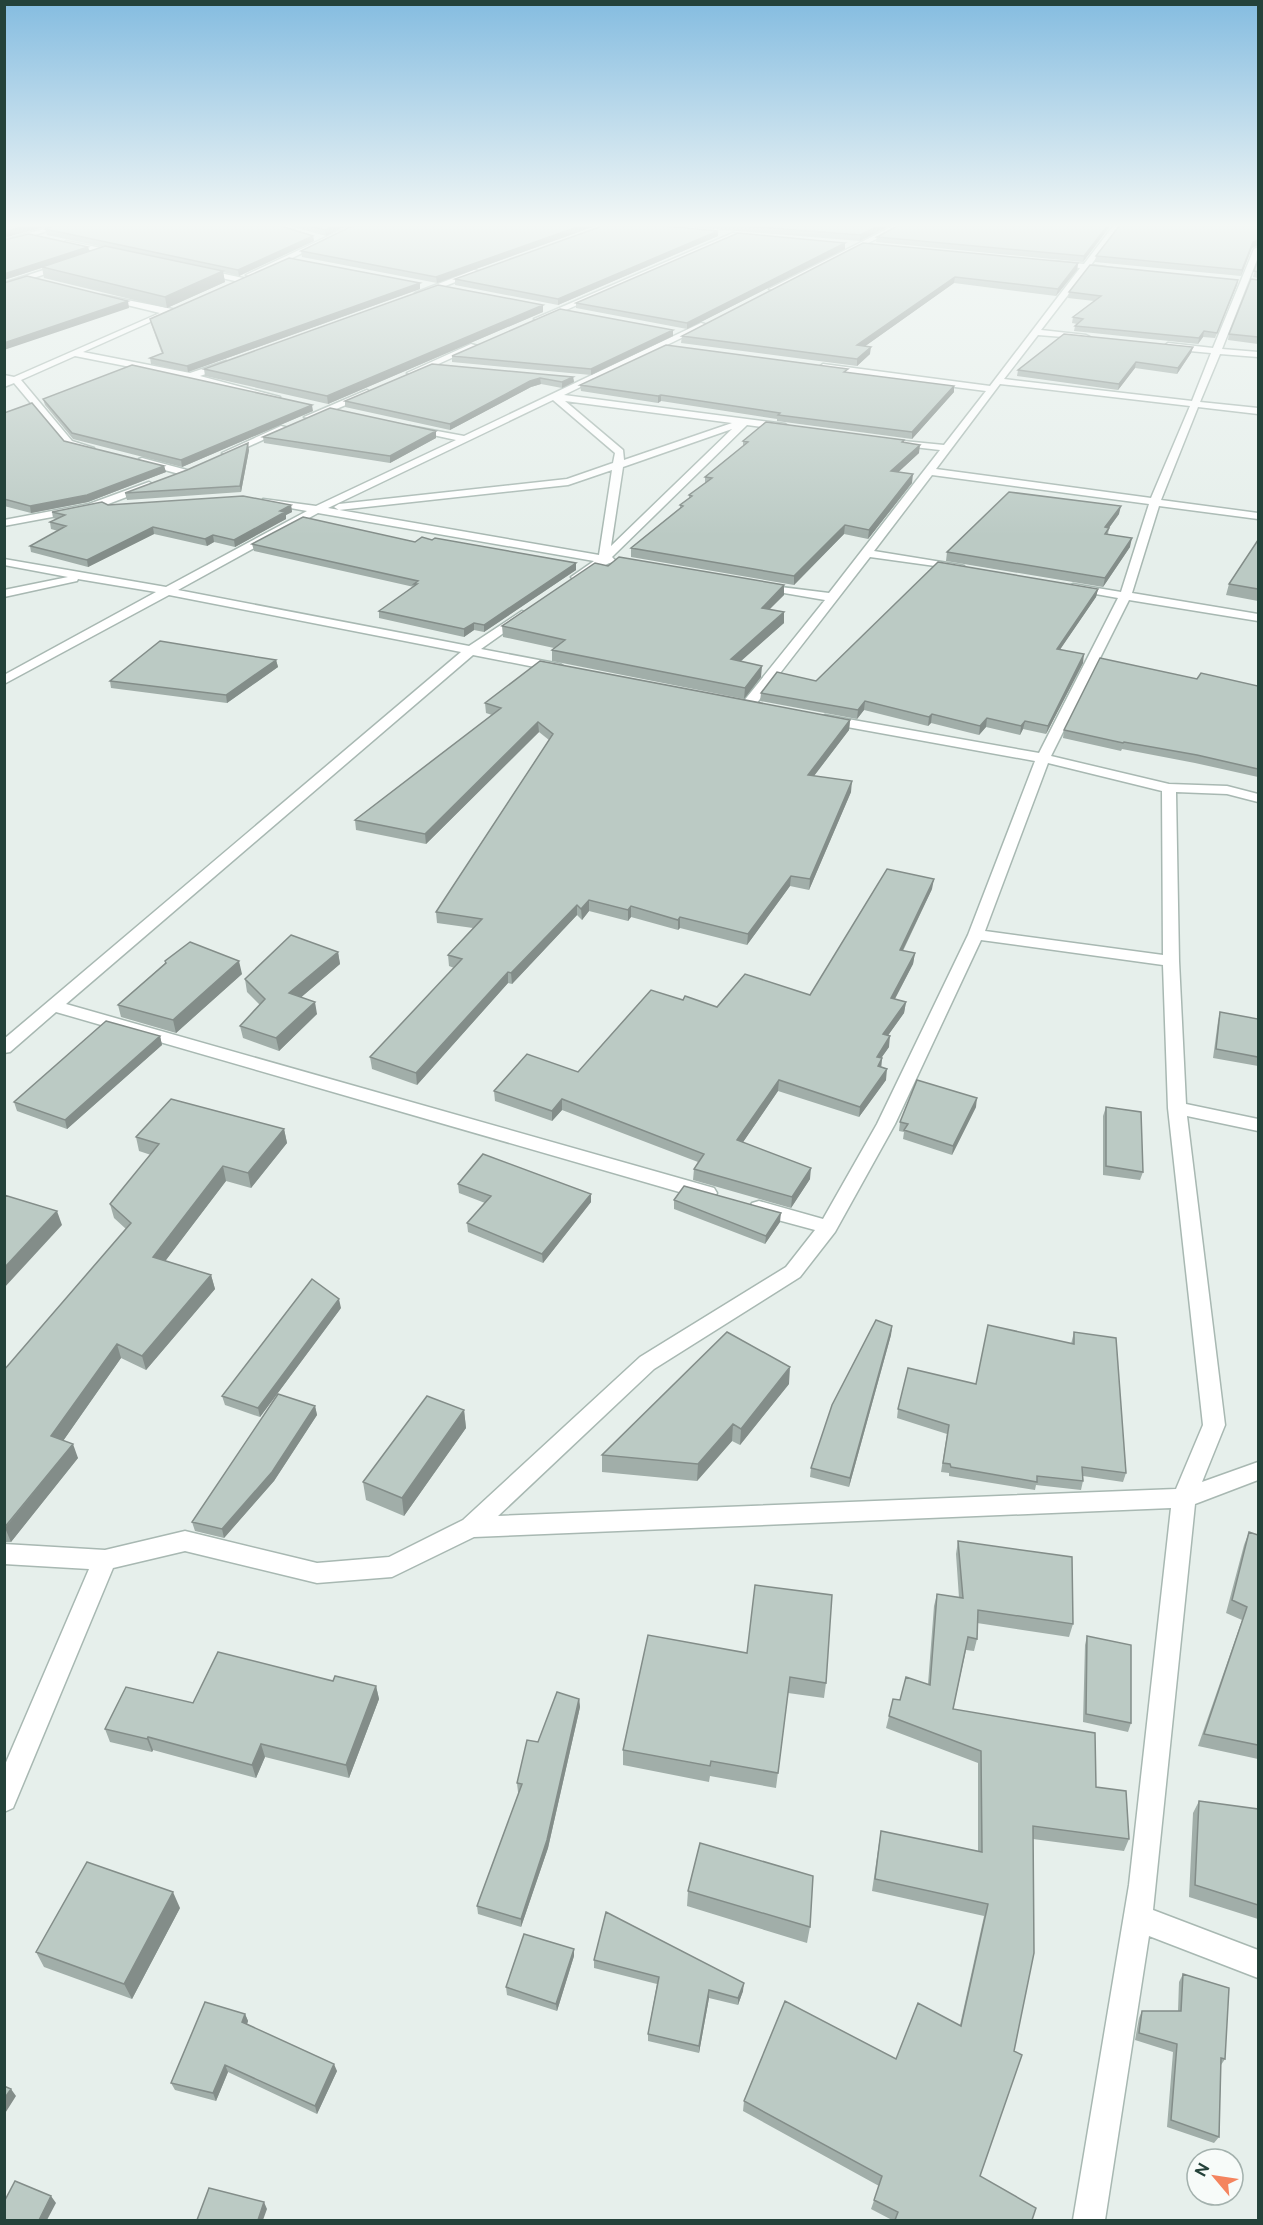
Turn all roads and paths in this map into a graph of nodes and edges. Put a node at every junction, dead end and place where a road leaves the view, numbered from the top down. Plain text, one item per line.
1 (128, 329) edge
2 (698, 329) edge
3 (1037, 329) edge
4 (1224, 329) edge
5 (676, 332) edge
6 (1035, 332) junction
7 (688, 334) junction
8 (1091, 338) edge
9 (485, 342) edge
10 (664, 345) junction
11 (1158, 345) edge
12 (676, 347) edge
13 (1215, 351) junction
14 (74, 352) junction
15 (1258, 356) edge
16 (236, 360) edge
17 (432, 365) junction
18 (816, 366) edge
19 (454, 367) edge
20 (4, 376) edge
21 (192, 376) junction
22 (403, 377) edge
23 (568, 378) edge
24 (16, 380) junction
25 (591, 380) junction
26 (4, 384) edge
27 (994, 385) junction
28 (381, 386) edge
29 (555, 397) junction
30 (282, 399) edge
31 (304, 404) edge
32 (1194, 404) junction
33 (327, 410) junction
34 (1258, 411) edge
35 (350, 415) edge
36 (745, 422) junction
37 (408, 427) edge
38 (792, 428) edge
39 (466, 439) junction
40 (886, 441) edge
41 (945, 448) junction
42 (103, 452) edge
43 (126, 457) edge
44 (214, 458) edge
45 (618, 465) junction
46 (194, 467) edge
47 (928, 471) junction
48 (183, 472) junction
49 (260, 499) edge
50 (1155, 502) junction
51 (124, 505) edge
52 (91, 507) junction
53 (316, 510) junction
54 (1258, 516) edge
55 (4, 523) edge
56 (867, 553) junction
57 (610, 560) junction
58 (4, 562) edge
59 (973, 570) edge
60 (82, 577) junction
61 (751, 584) edge
62 (1055, 584) edge
63 (566, 585) edge
64 (167, 591) junction
65 (4, 594) edge
66 (1125, 596) junction
67 (830, 597) junction
68 (537, 605) edge
69 (1258, 618) edge
70 (470, 651) junction
71 (574, 671) edge
72 (4, 680) edge
73 (747, 705) edge
74 (816, 717) edge
75 (1043, 759) junction
76 (1169, 788) junction
77 (1258, 798) edge
78 (976, 935) junction
79 (1171, 961) junction
80 (54, 1006) junction
81 (6, 1045) edge
82 (1177, 1108) junction
83 (1258, 1125) edge
84 (828, 1227) junction
85 (1258, 1471) edge
86 (1184, 1498) junction
87 (471, 1527) junction
88 (4, 1554) edge
89 (105, 1560) junction
90 (4, 1799) edge
91 (1138, 1918) junction
92 (1258, 1964) edge
93 (1089, 2220) edge

1 - 14 street
2 - 7 street
3 - 6 street
4 - 13 street
5 - 7 street
6 - 8 street
6 - 27 street
7 - 10 street
9 - 17 street
10 - 12 street
10 - 25 street
11 - 13 street
13 - 15 street
13 - 32 street
14 - 21 street
14 - 24 street
16 - 21 street
17 - 19 street
17 - 22 street
18 - 27 street
20 - 24 street
21 - 30 street
23 - 25 street
24 - 26 street
24 - 42 street
25 - 29 street
27 - 32 street
27 - 41 street
28 - 33 street
29 - 36 street
29 - 39 street
29 - 45 street
31 - 33 street
32 - 34 street
32 - 50 street
33 - 35 street
33 - 44 street
36 - 38 street
36 - 45 street
36 - 57 street
37 - 39 street
39 - 53 street
40 - 41 street
41 - 47 street
43 - 48 street
45 - 53 street
45 - 57 street
46 - 48 street
47 - 50 street
47 - 56 street
48 - 52 street
49 - 53 street
50 - 54 street
50 - 66 street
51 - 52 street
52 - 55 street
53 - 57 street
53 - 64 street
56 - 59 street
56 - 67 street
57 - 63 street
58 - 60 street
60 - 64 street
60 - 65 street
61 - 67 street
62 - 66 street
64 - 70 street
64 - 72 street
66 - 69 street
66 - 75 street
67 - 73 street
68 - 70 street
70 - 71 street
70 - 80 street
74 - 75 street
75 - 76 street
75 - 78 street
76 - 77 street
76 - 79 street
78 - 79 street
78 - 84 street
79 - 82 street
80 - 81 street
80 - 84 street
82 - 83 street
82 - 86 street
84 - 87 street
85 - 86 street
86 - 87 street
86 - 91 street
87 - 89 street
88 - 89 street
89 - 90 street
91 - 92 street
91 - 93 street

